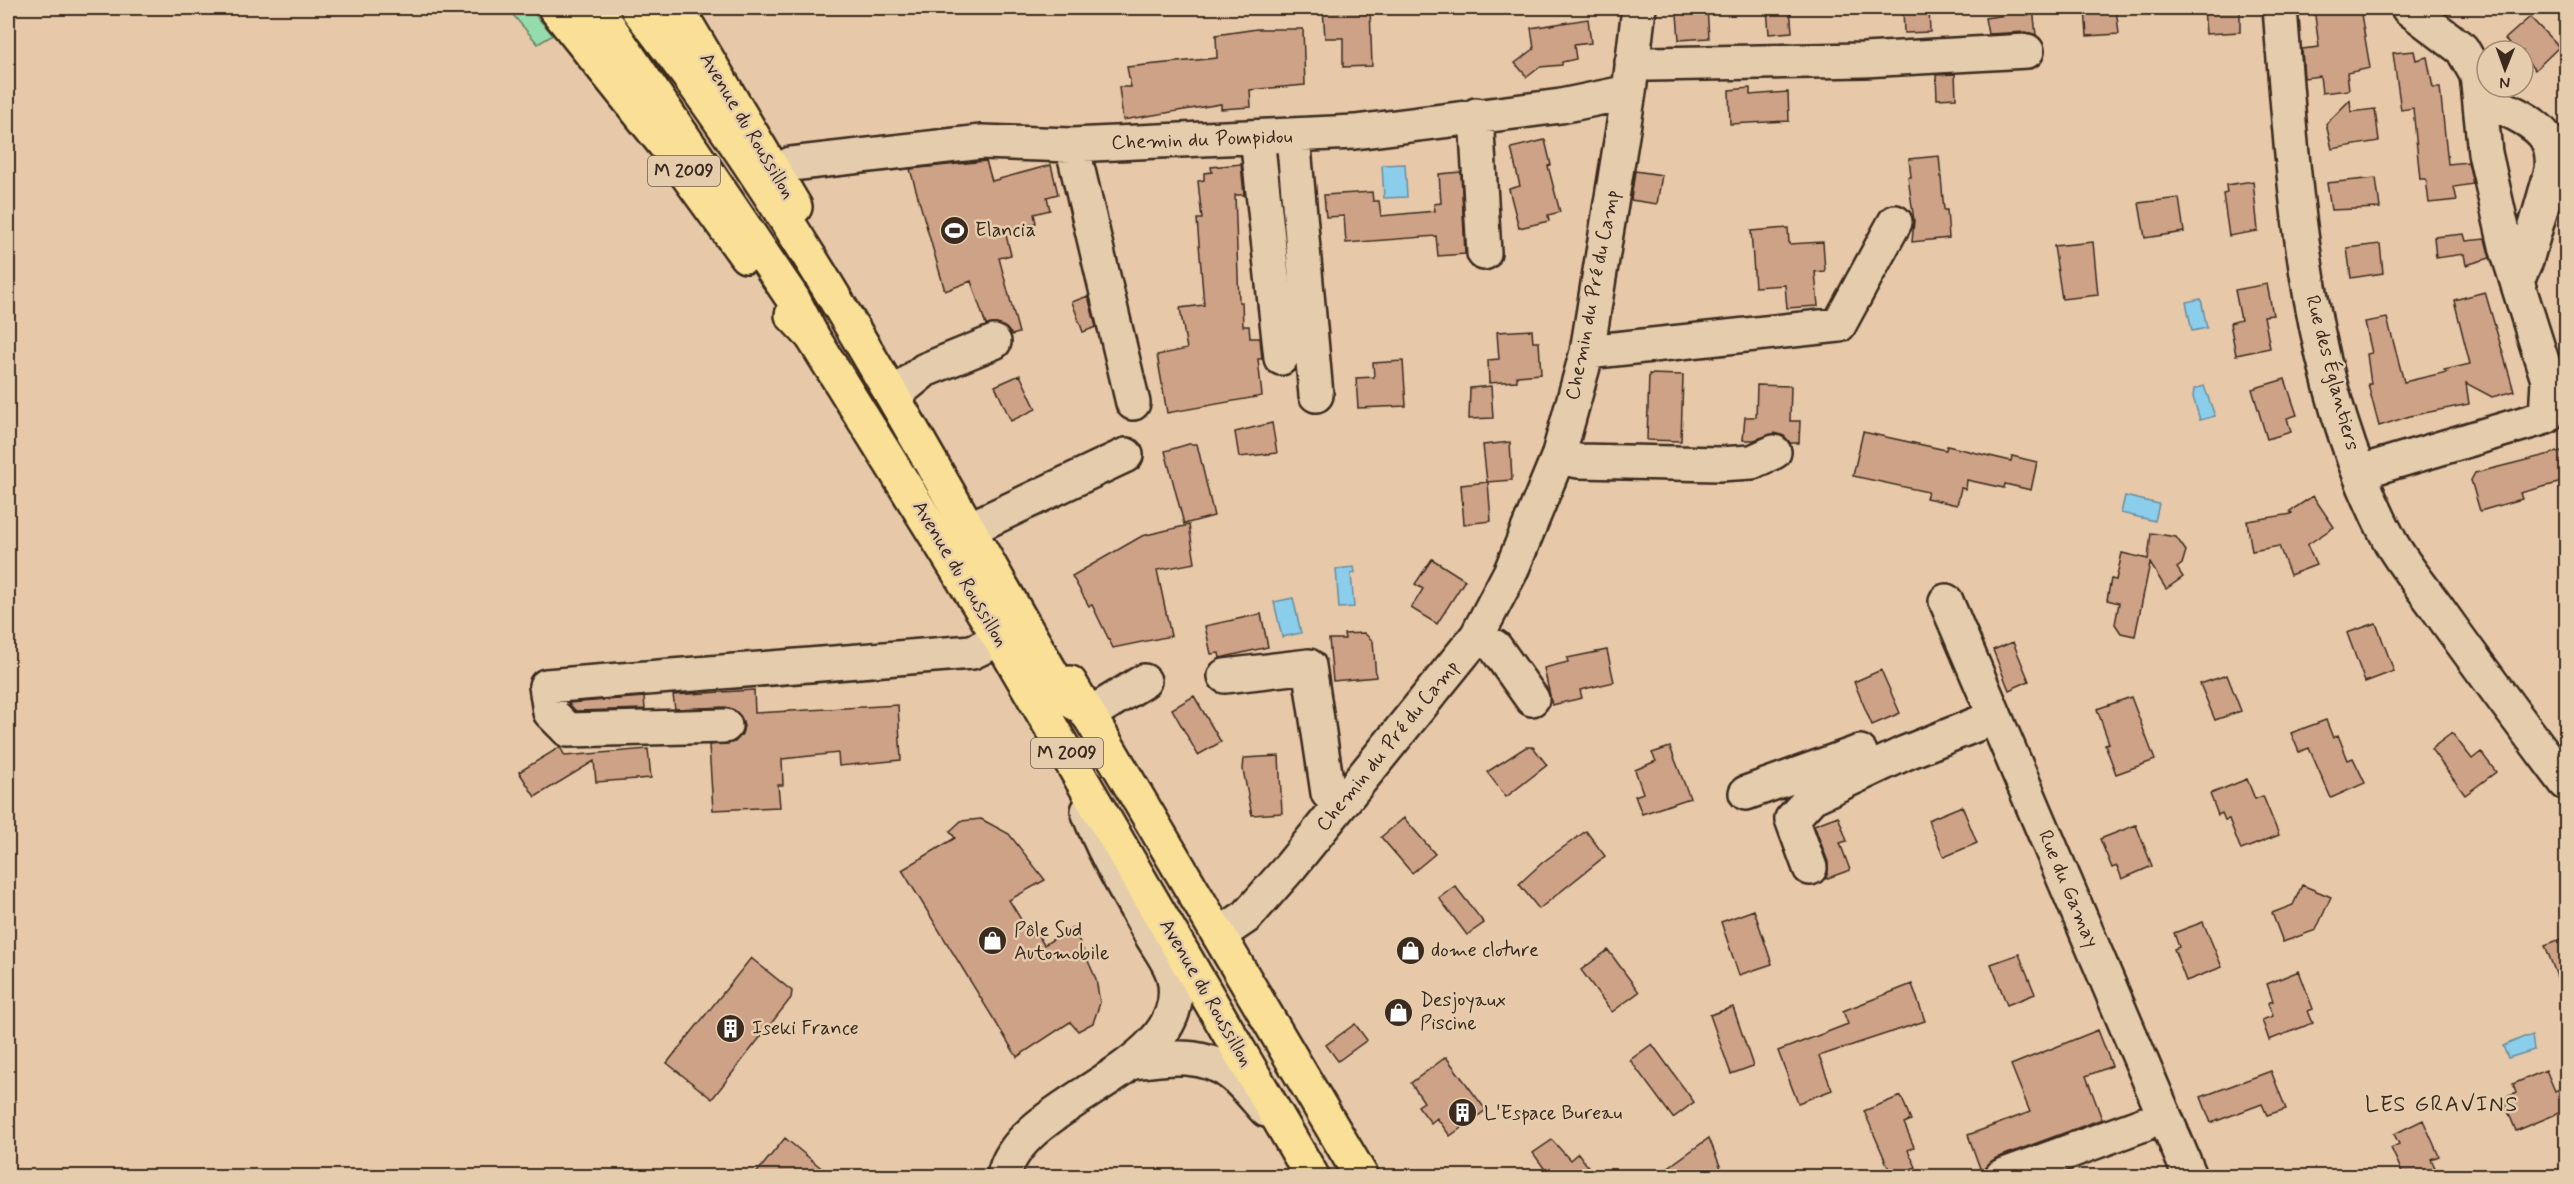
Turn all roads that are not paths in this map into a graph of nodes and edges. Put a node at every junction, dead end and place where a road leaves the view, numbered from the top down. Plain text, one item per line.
1 (555, 8) edge
2 (596, 8) edge
3 (637, 8) edge
4 (676, 8) edge
5 (1639, 8) edge
6 (2280, 8) edge
7 (2409, 8) edge
8 (2026, 51) dead end
9 (1630, 78) junction
10 (2480, 102) junction
11 (1476, 115) junction
12 (1293, 136) junction
13 (1257, 137) junction
14 (1072, 145) junction
15 (775, 173) junction
16 (1895, 222) dead end
17 (1484, 253) dead end
18 (2517, 281) junction
19 (812, 336) junction
20 (993, 342) dead end
21 (1587, 352) junction
22 (1281, 358) dead end
23 (903, 388) junction
24 (1316, 395) dead end
25 (1133, 403) dead end
26 (2556, 413) edge
27 (1774, 452) dead end
28 (1126, 455) dead end
29 (1558, 457) junction
30 (2360, 472) junction
31 (982, 523) junction
32 (1946, 601) dead end
33 (1477, 636) junction
34 (1000, 639) junction
35 (1225, 676) dead end
36 (1144, 681) dead end
37 (1532, 699) dead end
38 (1991, 708) junction
39 (1086, 712) junction
40 (725, 726) dead end
41 (1063, 746) junction
42 (2566, 783) edge
43 (1746, 793) dead end
44 (1341, 804) junction
45 (1810, 868) dead end
46 (1219, 935) junction
47 (1134, 1062) junction
48 (2144, 1124) dead end
49 (1286, 1131) junction
50 (1004, 1176) edge
51 (1312, 1176) edge
52 (1361, 1176) edge
53 (2002, 1176) edge
54 (2190, 1176) edge

1 - 19 main road, Avenue du Roussillon / M 2009
2 - 19 main road
3 - 39 main road
4 - 15 main road, Avenue du Roussillon / M 2009
5 - 9 street, Chemin du Pré du Camp
6 - 30 street, Rue des Églantiers
7 - 10 street
8 - 9 street, Chemin du Pompidou
9 - 11 street, Chemin du Pompidou
9 - 21 street, Chemin du Pré du Camp
10 - 18 street
10 - 18 street
11 - 12 street, Chemin du Pompidou
11 - 17 street
12 - 13 street, Chemin du Pompidou
12 - 24 street
13 - 14 street, Chemin du Pompidou
13 - 22 street
14 - 15 street, Chemin du Pompidou
14 - 25 street
15 - 23 main road, Avenue du Roussillon / M 2009
16 - 21 street
18 - 26 street
19 - 34 main road, Avenue du Roussillon / M 2009
20 - 23 street
21 - 29 street, Chemin du Pré du Camp
23 - 31 main road, Avenue du Roussillon / M 2009
26 - 30 street
27 - 29 street
28 - 31 street
29 - 33 street, Chemin du Pré du Camp
30 - 42 street, Rue des Églantiers
31 - 39 main road, Avenue du Roussillon / M 2009
32 - 38 street, Rue du Gamay
33 - 37 street
33 - 44 street, Chemin du Pré du Camp
34 - 40 street
34 - 41 main road, Avenue du Roussillon / M 2009
35 - 44 street
36 - 39 street
38 - 43 street
38 - 45 street
38 - 54 street, Rue du Gamay
39 - 46 main road, Avenue du Roussillon / M 2009
41 - 47 street
41 - 49 main road, Avenue du Roussillon / M 2009
44 - 46 street, Chemin du Pré du Camp
46 - 52 main road, Avenue du Roussillon / M 2009
47 - 49 street
47 - 50 street
48 - 53 street
49 - 51 main road, Avenue du Roussillon / M 2009

